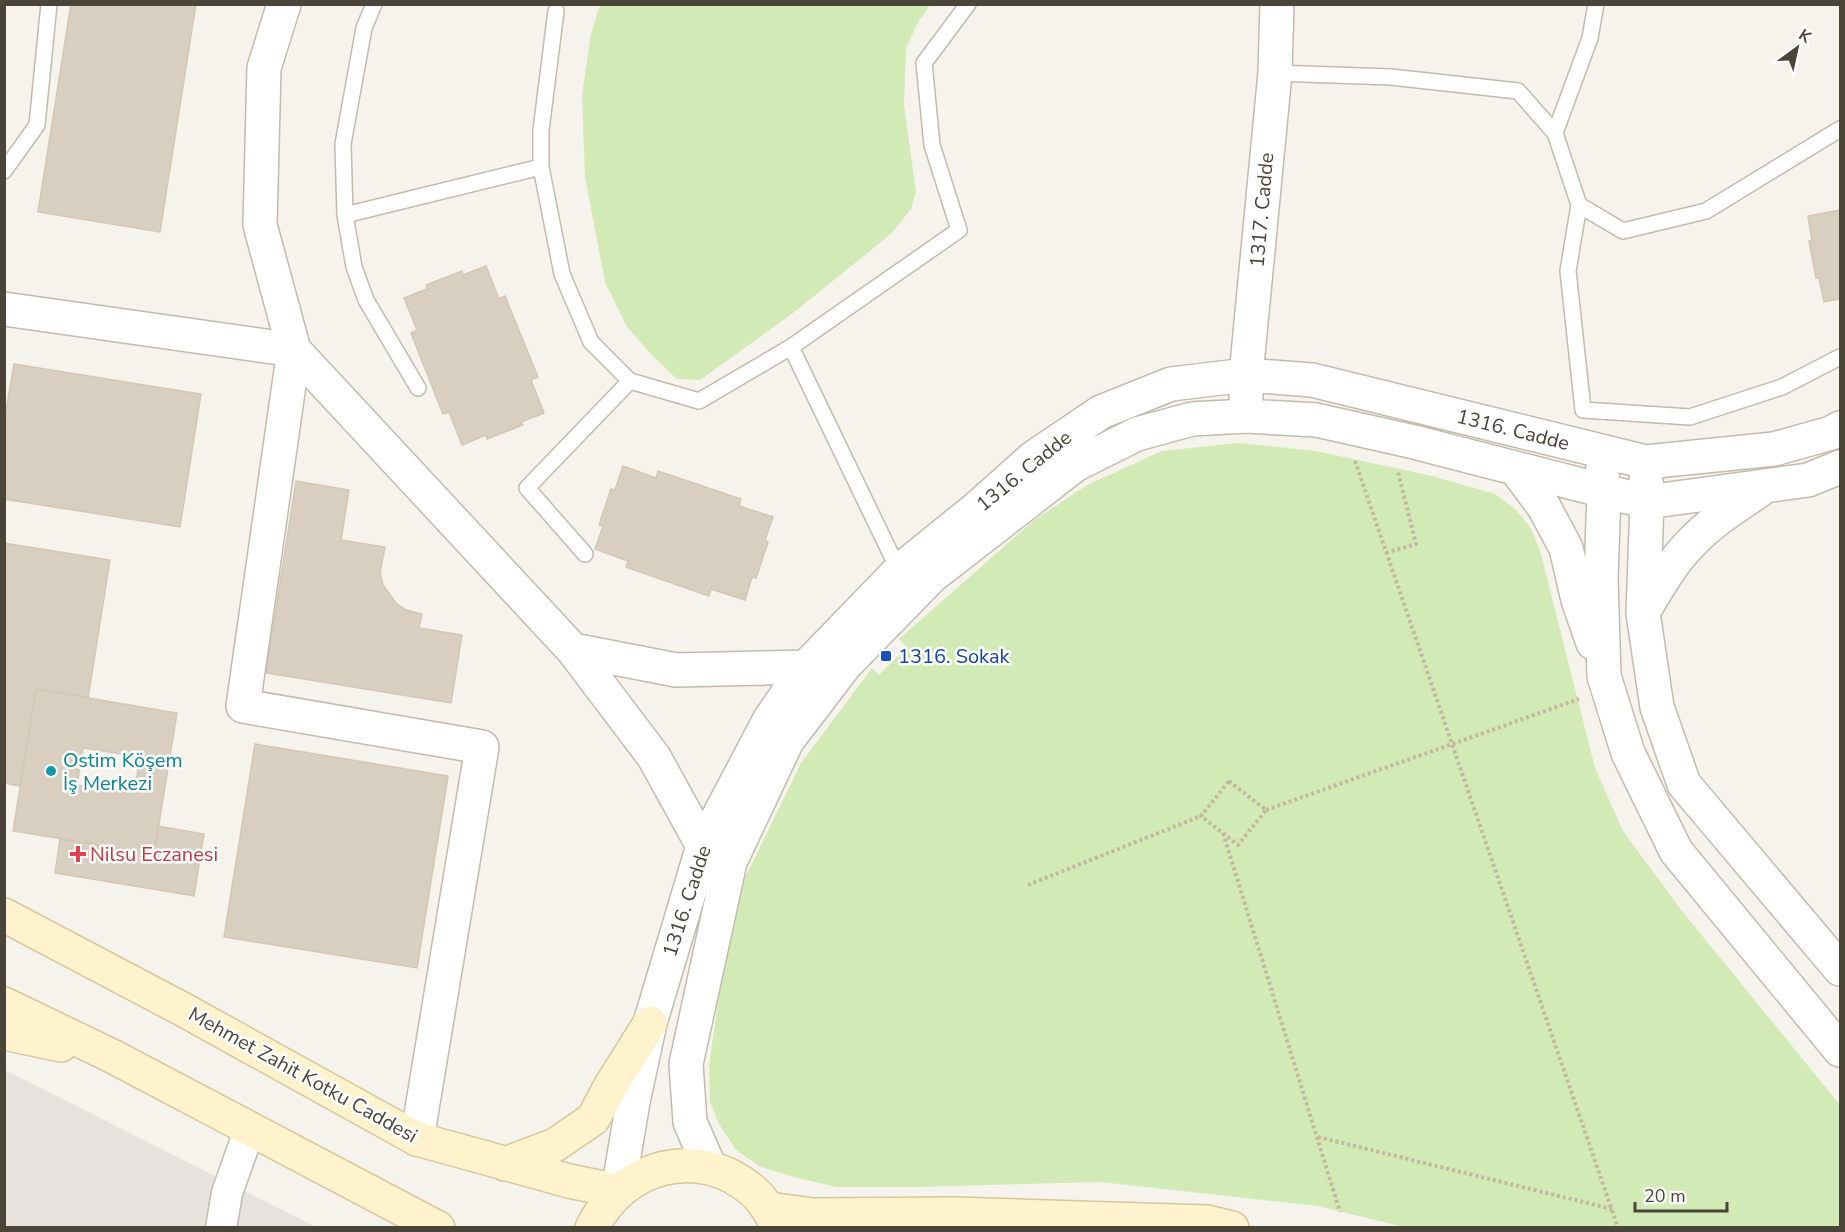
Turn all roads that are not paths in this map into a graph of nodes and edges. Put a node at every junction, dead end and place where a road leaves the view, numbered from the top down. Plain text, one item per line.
1 (48, 4) edge
2 (284, 4) edge
3 (374, 4) edge
4 (968, 4) edge
5 (1277, 4) edge
6 (1596, 4) edge
7 (556, 6) edge
8 (1275, 73) junction
9 (1840, 129) edge
10 (1555, 133) junction
11 (540, 167) junction
12 (4, 171) edge
13 (1579, 205) junction
14 (345, 215) junction
15 (4, 309) edge
16 (791, 346) junction
17 (294, 350) junction
18 (1840, 357) edge
19 (1246, 375) junction
20 (630, 381) junction
21 (418, 388) dead end
22 (1246, 416) junction
23 (1840, 428) edge
24 (1600, 451) junction
25 (1646, 462) junction
26 (1840, 467) edge
27 (1515, 468) junction
28 (1768, 485) junction
29 (1605, 492) junction
30 (1647, 502) junction
31 (585, 554) dead end
32 (899, 571) junction
33 (1643, 613) junction
34 (573, 650) junction
35 (806, 667) junction
36 (1606, 682) junction
37 (703, 846) junction
38 (4, 915) edge
39 (1840, 969) edge
40 (4, 1004) edge
41 (650, 1023) junction
42 (4, 1033) edge
43 (1840, 1050) edge
44 (112, 1056) junction
45 (250, 1128) junction
46 (417, 1139) junction
47 (505, 1164) junction
48 (710, 1168) junction
49 (618, 1191) junction
50 (227, 1193) junction
51 (774, 1218) edge
52 (210, 1227) edge
53 (221, 1227) edge
54 (438, 1227) edge
55 (592, 1227) edge
56 (1232, 1227) edge

1 - 12 lane
2 - 17 street
3 - 14 lane
4 - 16 lane
5 - 8 street, 1317. Cadde
6 - 10 lane
7 - 11 lane
8 - 10 lane
8 - 19 street, 1317. Cadde
9 - 13 lane
10 - 13 lane
11 - 14 lane
11 - 20 lane
13 - 18 lane
14 - 21 lane
15 - 17 street
16 - 20 lane
16 - 32 lane
17 - 34 street
17 - 46 street
19 - 22 street, 1317. Cadde
19 - 24 street, 1316. Cadde
19 - 32 street, 1316. Cadde
20 - 31 lane
22 - 27 street, 1316. Cadde
22 - 48 street, 1316. Cadde
23 - 25 street, 1316. Cadde
24 - 25 street, 1316. Cadde
24 - 29 street
25 - 30 street
26 - 28 street, 1316. Cadde
27 - 29 street, 1316. Cadde
27 - 36 street
28 - 30 street, 1316. Cadde
28 - 33 street
29 - 30 street, 1316. Cadde
29 - 36 street
30 - 33 street
32 - 35 street, 1316. Cadde
33 - 39 street
34 - 35 street
34 - 37 street
35 - 37 street, 1316. Cadde
36 - 43 street
37 - 41 street, 1316. Cadde
38 - 46 main road, Mehmet Zahit Kotku Caddesi
40 - 44 main road
41 - 47 main road
41 - 49 street, 1316. Cadde
42 - 44 main road
44 - 45 main road
45 - 50 street
45 - 54 main road
46 - 47 main road, Mehmet Zahit Kotku Caddesi
47 - 49 main road, Mehmet Zahit Kotku Caddesi
48 - 49 main road
48 - 51 main road
49 - 55 main road
50 - 52 street
50 - 53 street
51 - 56 main road

